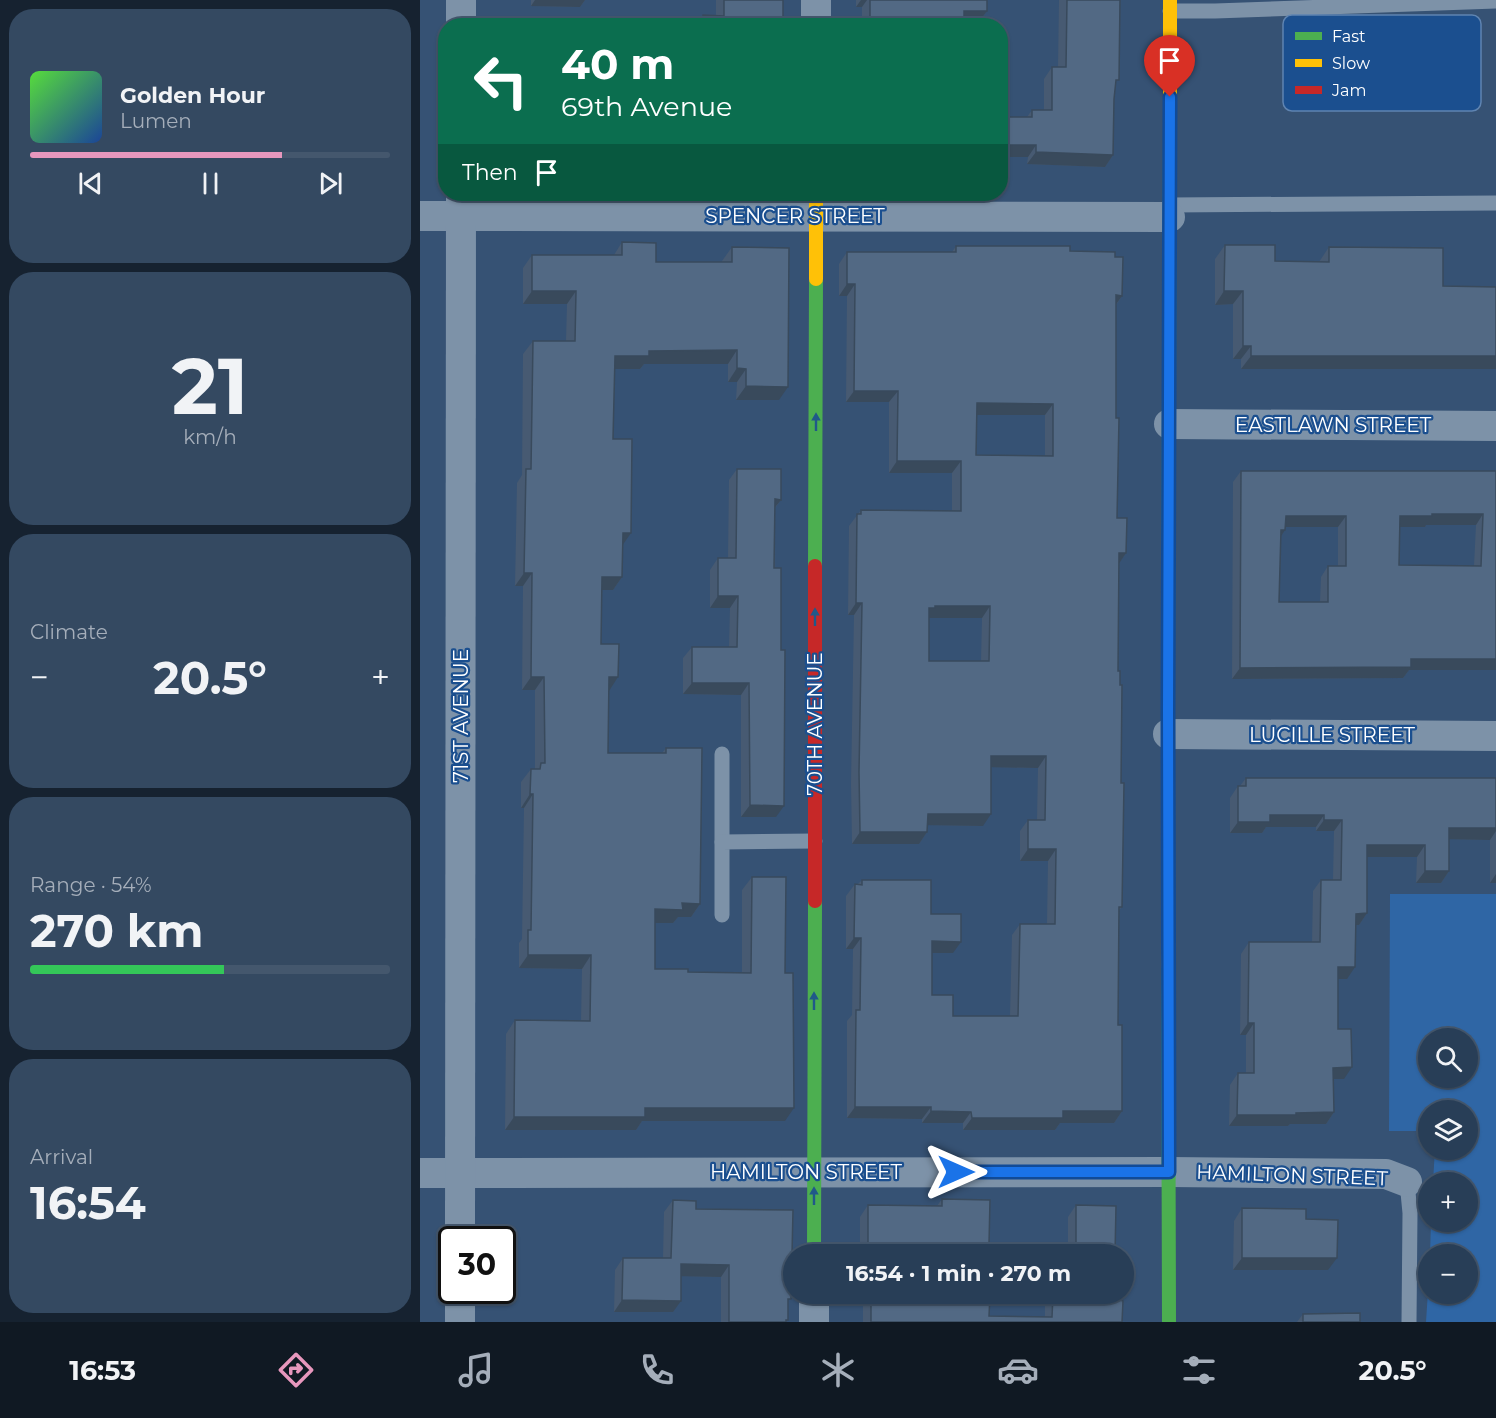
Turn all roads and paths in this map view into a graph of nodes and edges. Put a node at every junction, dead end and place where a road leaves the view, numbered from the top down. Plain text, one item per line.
1 (461, 0) edge
2 (816, 0) edge
3 (1496, 1) edge
4 (1170, 5) edge
5 (461, 18) edge
6 (816, 18) edge
7 (1496, 203) edge
8 (461, 205) edge
9 (816, 205) edge
10 (1170, 211) junction
11 (420, 216) edge
12 (1169, 424) junction
13 (1496, 426) edge
14 (1168, 734) junction
15 (1496, 736) edge
16 (722, 754) dead end
17 (815, 841) junction
18 (722, 842) junction
19 (722, 915) dead end
20 (814, 1172) junction
21 (1169, 1172) junction
22 (420, 1173) edge
23 (460, 1173) junction
24 (1407, 1182) joint
25 (460, 1226) edge
26 (814, 1244) edge
27 (460, 1304) edge
28 (814, 1304) edge
29 (460, 1322) edge
30 (814, 1322) edge
31 (1169, 1322) edge
32 (1409, 1322) edge

1 - 5 street
2 - 6 street
3 - 4 lane
4 - 10 street
7 - 10 lane
8 - 9 street, SPENCER STREET
8 - 11 street, SPENCER STREET
8 - 23 street, 71ST AVENUE
9 - 10 street, SPENCER STREET
17 -> 9 street, 70TH AVENUE
10 - 12 street
12 - 13 street, EASTLAWN STREET
12 - 14 street
14 - 15 street, LUCILLE STREET
14 - 21 street
16 - 18 lane
17 - 18 lane
20 -> 17 street, 70TH AVENUE
18 - 19 lane
20 - 21 street, HAMILTON STREET
20 - 23 street, HAMILTON STREET
26 -> 20 street, 70TH AVENUE
21 - 24 street, HAMILTON STREET
21 - 31 street
22 - 23 street, HAMILTON STREET
23 - 25 street, 71ST AVENUE
24 - 32 lane
27 - 29 street
28 - 30 street

